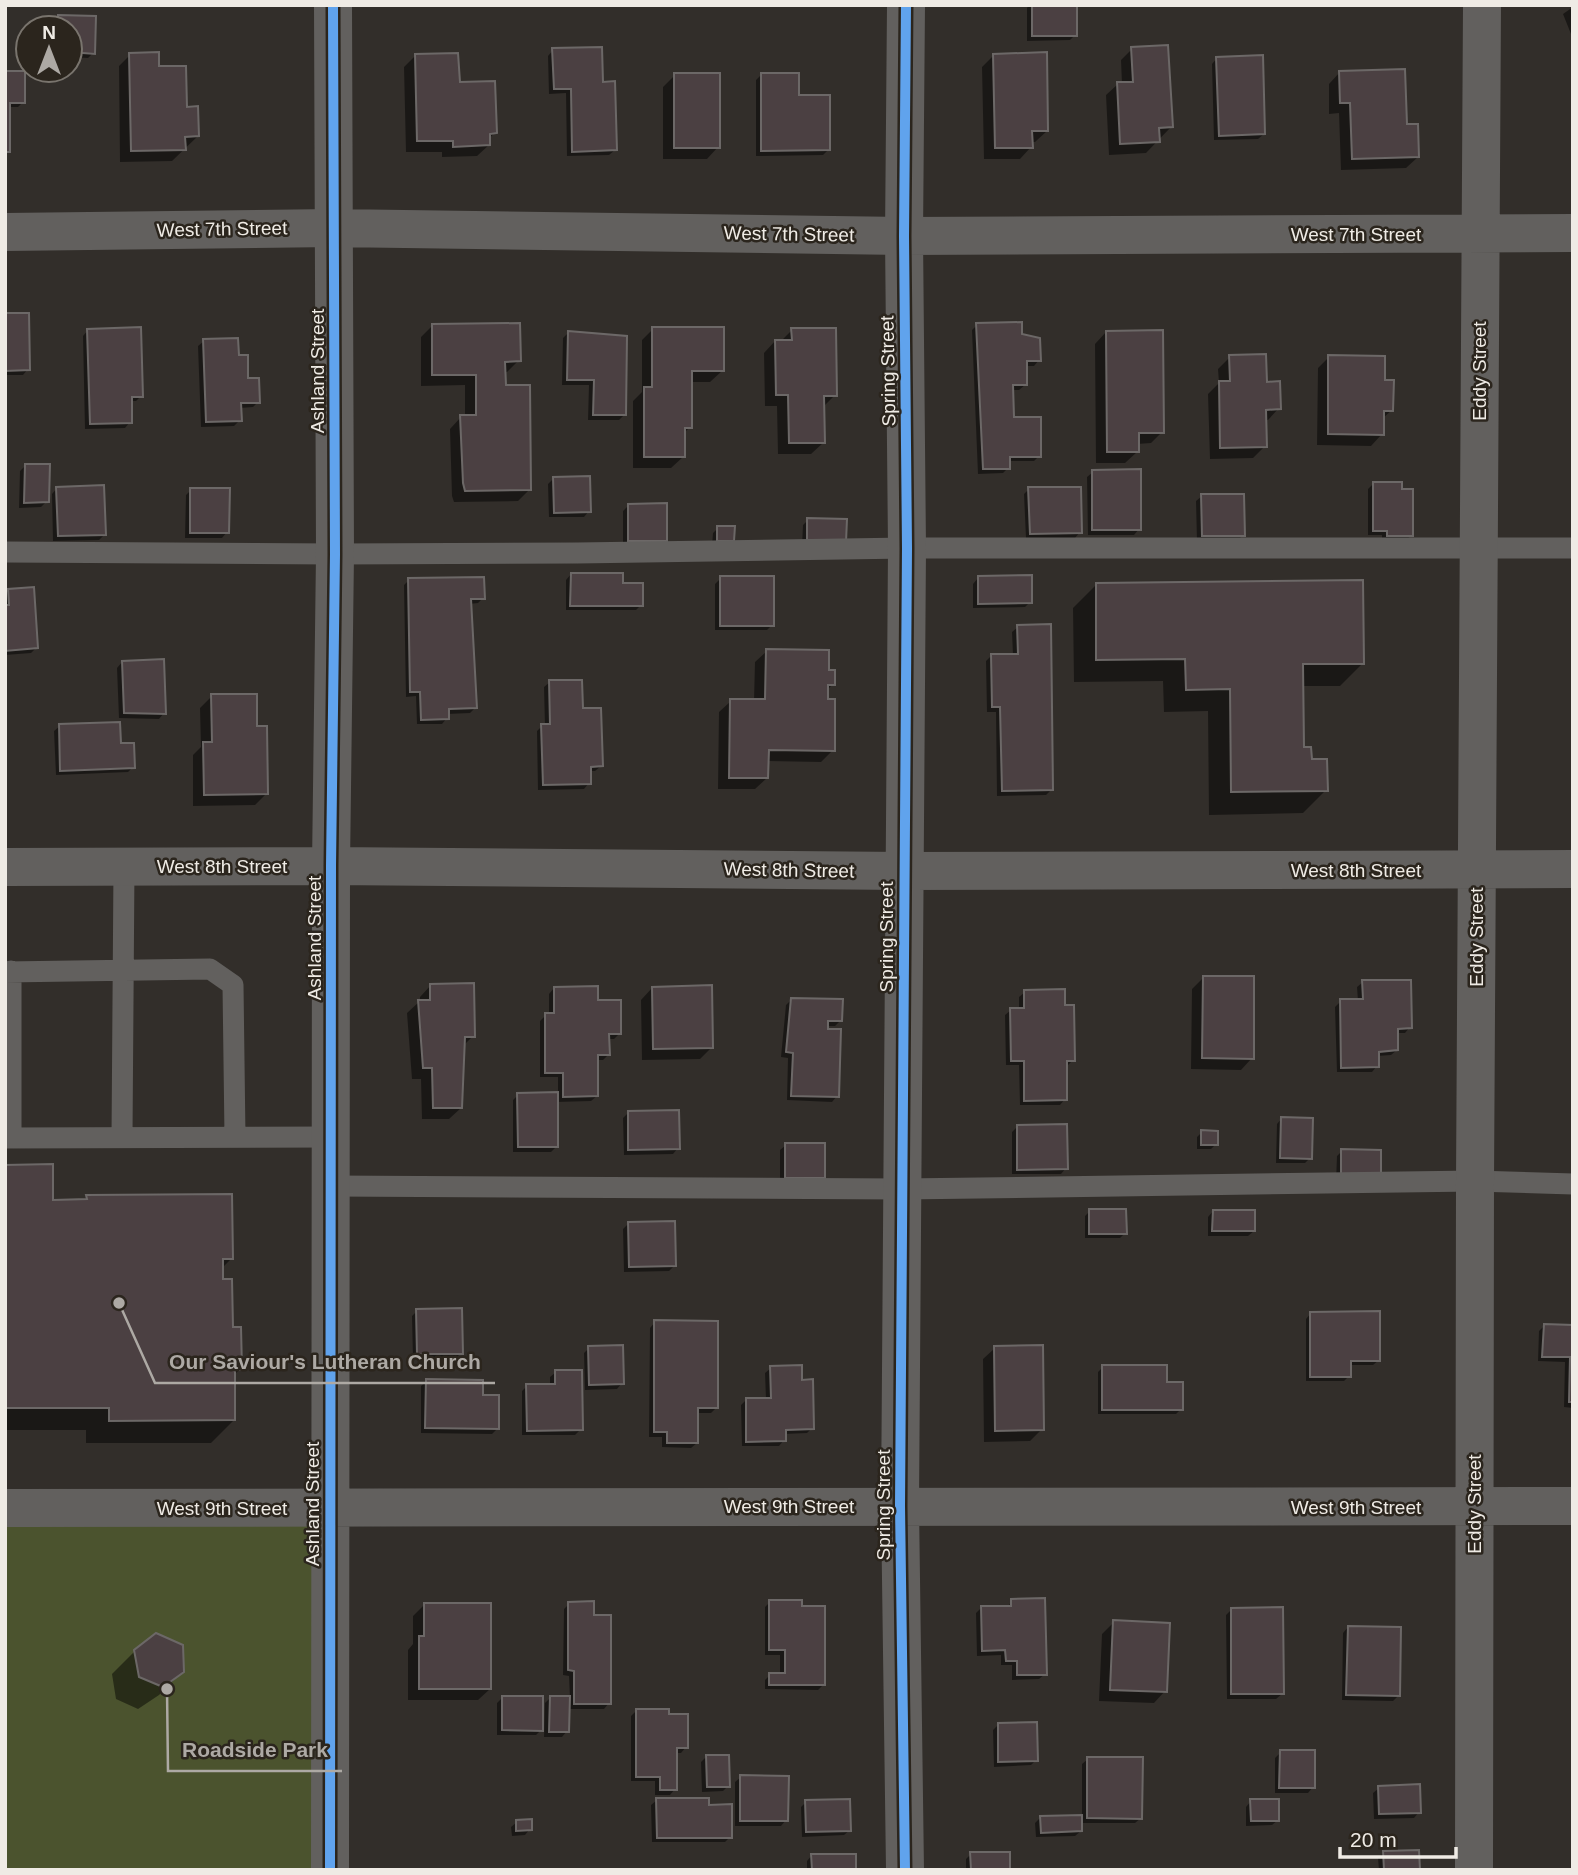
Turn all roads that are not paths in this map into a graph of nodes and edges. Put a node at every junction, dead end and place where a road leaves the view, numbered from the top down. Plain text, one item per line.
1 (333, 5) edge
2 (906, 5) edge
3 (1482, 5) edge
4 (334, 228) junction
5 (5, 232) edge
6 (1573, 233) edge
7 (1480, 234) junction
8 (904, 236) junction
9 (907, 548) junction
10 (1478, 548) junction
11 (1573, 548) edge
12 (5, 552) edge
13 (335, 554) junction
14 (124, 866) junction
15 (331, 866) junction
16 (5, 867) edge
17 (1573, 869) edge
18 (1476, 870) junction
19 (904, 871) junction
20 (122, 969) junction
21 (8, 972) edge
22 (122, 1137) junction
23 (235, 1137) junction
24 (332, 1137) junction
25 (8, 1138) edge
26 (1475, 1181) junction
27 (1573, 1184) edge
28 (331, 1186) junction
29 (902, 1189) junction
30 (900, 1506) junction
31 (1573, 1506) edge
32 (1474, 1507) junction
33 (5, 1508) edge
34 (329, 1508) junction
35 (330, 1870) edge
36 (905, 1870) edge
37 (1474, 1870) edge

1 - 4 street, Ashland Street
2 - 8 street, Spring Street
3 - 7 street, Eddy Street
4 - 5 street, West 7th Street
4 - 8 street, West 7th Street
4 - 13 street, Ashland Street
6 - 7 street, West 7th Street
7 - 8 street, West 7th Street
7 - 10 street, Eddy Street
8 - 9 street, Spring Street
9 - 10 lane
9 - 13 lane
9 - 19 street, Spring Street
10 - 11 lane
10 - 18 street, Eddy Street
12 - 13 lane
13 - 15 street, Ashland Street
14 - 15 street, West 8th Street
14 - 16 street, West 8th Street
14 - 20 lane
15 - 19 street, West 8th Street
15 - 24 street, Ashland Street
17 - 18 street, West 8th Street
18 - 19 street, West 8th Street
18 - 26 street, Eddy Street
19 - 29 street, Spring Street
20 - 21 lane
20 - 22 lane
20 - 23 lane
21 - 25 lane
22 - 23 lane
22 - 25 lane
23 - 24 lane
24 - 28 street, Ashland Street
26 - 27 lane
26 - 29 lane
26 - 32 street, Eddy Street
28 - 29 lane
28 - 34 street, Ashland Street
29 - 30 street, Spring Street
30 - 32 street, West 9th Street
30 - 34 street, West 9th Street
30 - 36 street, Spring Street
31 - 32 street, West 9th Street
32 - 37 street, Eddy Street
33 - 34 street, West 9th Street
34 - 35 street, Ashland Street

